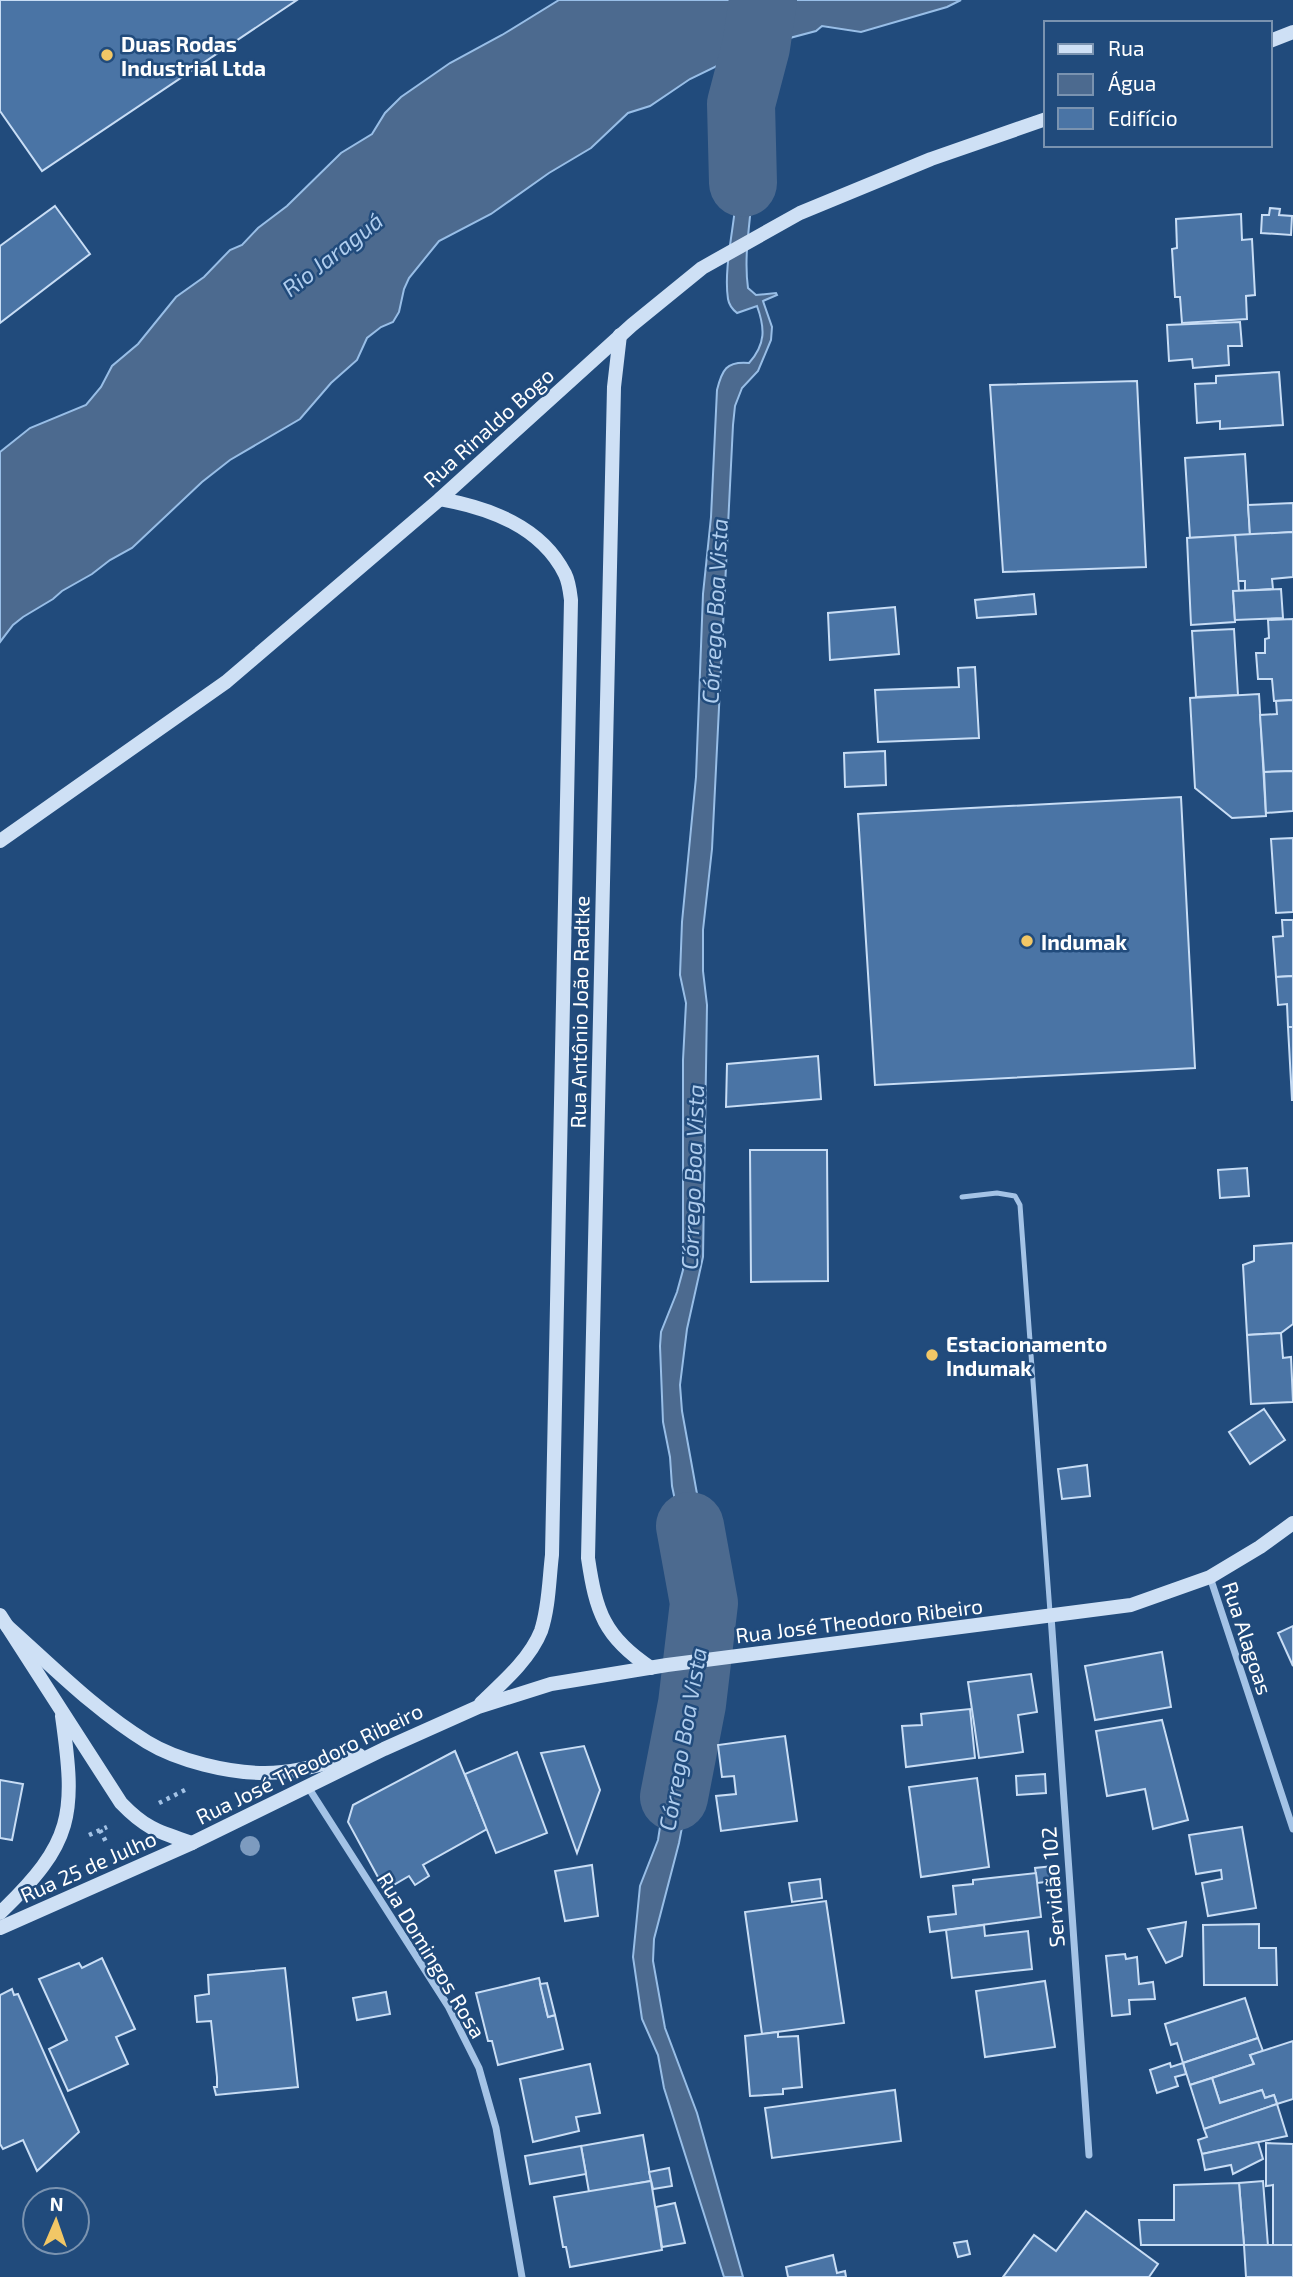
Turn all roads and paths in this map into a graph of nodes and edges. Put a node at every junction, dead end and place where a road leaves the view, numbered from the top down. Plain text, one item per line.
1 (1293, 32) edge
2 (1272, 40) edge
3 (1044, 120) edge
4 (620, 335) junction
5 (440, 499) junction
6 (0, 841) edge
7 (962, 1198) dead end
8 (1293, 1523) edge
9 (1210, 1577) junction
10 (1051, 1616) junction
11 (4, 1621) edge
12 (650, 1668) junction
13 (478, 1707) junction
14 (61, 1712) junction
15 (384, 1749) junction
16 (200, 1783) dead end
17 (308, 1787) junction
18 (156, 1804) dead end
19 (111, 1825) dead end
20 (1293, 1829) edge
21 (100, 1830) junction
22 (82, 1838) dead end
23 (192, 1843) junction
24 (107, 1844) dead end
25 (0, 1913) edge
26 (0, 1928) edge
27 (1089, 2155) dead end
28 (522, 2277) edge

1 - 2 main road
3 - 4 main road, Rua Rinaldo Bogo
4 - 5 main road, Rua Rinaldo Bogo
4 - 12 main road, Rua Antônio João Radtke
5 - 6 main road, Rua Rinaldo Bogo
5 - 13 main road, Rua Antônio João Radtke
7 - 10 lane
8 - 9 main road, Rua José Theodoro Ribeiro
9 - 10 main road, Rua José Theodoro Ribeiro
9 - 20 street, Rua Alagoas
10 - 12 main road, Rua José Theodoro Ribeiro
10 - 27 street, Servidão 102
11 - 14 main road
11 - 15 main road
12 - 13 main road, Rua José Theodoro Ribeiro
13 - 15 main road, Rua José Theodoro Ribeiro
14 - 23 main road
14 - 25 main road
15 - 17 main road, Rua José Theodoro Ribeiro
16 - 18 path
17 - 23 main road, Rua José Theodoro Ribeiro
17 - 28 street, Rua Domingos Rosa
19 - 21 path
21 - 22 path
21 - 24 path
23 - 26 main road, Rua 25 de Julho

